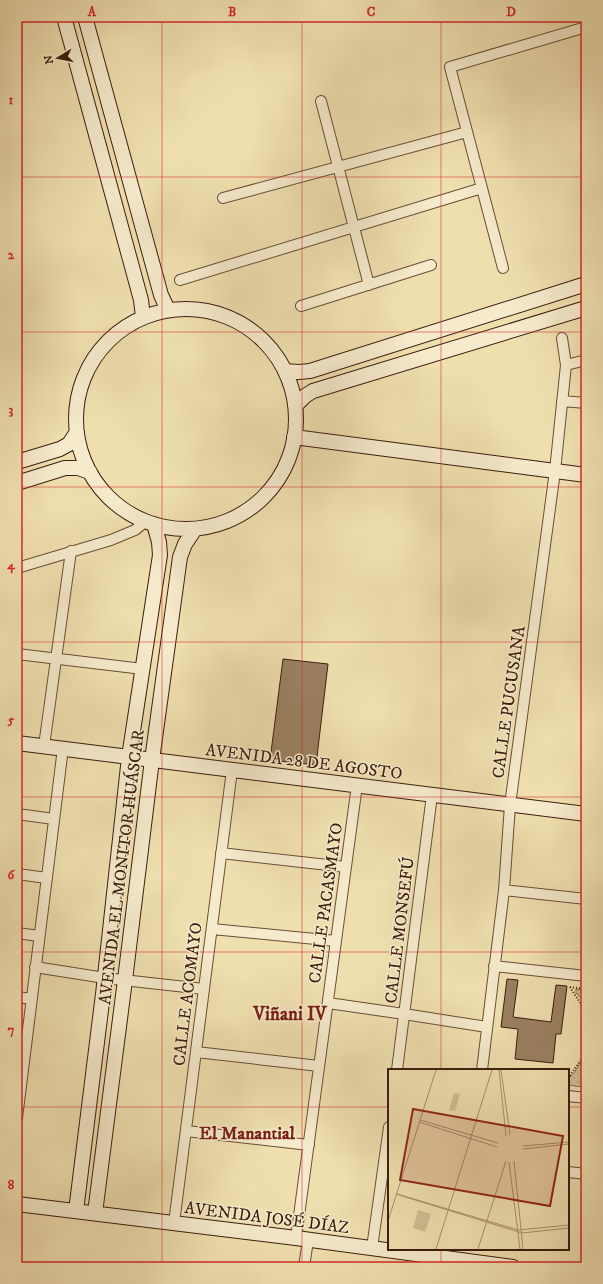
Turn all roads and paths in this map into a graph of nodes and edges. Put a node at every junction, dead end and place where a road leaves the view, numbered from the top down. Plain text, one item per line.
1 (64, 17) edge
2 (85, 17) edge
3 (586, 27) edge
4 (321, 101) dead end
5 (467, 132) junction
6 (338, 167) junction
7 (482, 188) junction
8 (223, 198) dead end
9 (354, 227) junction
10 (431, 265) dead end
11 (503, 268) dead end
12 (180, 280) dead end
13 (586, 284) edge
14 (369, 285) junction
15 (301, 306) dead end
16 (586, 308) edge
17 (168, 310) junction
18 (143, 317) junction
19 (562, 338) dead end
20 (585, 362) edge
21 (566, 365) junction
22 (285, 371) junction
23 (562, 401) junction
24 (586, 403) edge
25 (295, 406) junction
26 (78, 432) junction
27 (294, 437) junction
28 (17, 462) edge
29 (555, 471) junction
30 (90, 472) junction
31 (586, 475) edge
32 (17, 483) edge
33 (150, 522) junction
34 (195, 529) junction
35 (71, 551) junction
36 (17, 568) edge
37 (17, 654) edge
38 (56, 659) junction
39 (143, 669) junction
40 (17, 743) edge
41 (44, 746) junction
42 (62, 748) junction
43 (129, 757) junction
44 (152, 760) junction
45 (232, 770) junction
46 (357, 785) junction
47 (432, 795) junction
48 (510, 805) junction
49 (17, 814) edge
50 (586, 814) edge
51 (54, 819) junction
52 (221, 853) junction
53 (346, 867) junction
54 (17, 874) edge
55 (47, 878) junction
56 (504, 890) junction
57 (586, 899) edge
58 (212, 929) junction
59 (17, 933) edge
60 (39, 936) junction
61 (336, 941) junction
62 (494, 966) junction
63 (35, 967) junction
64 (586, 976) edge
65 (105, 978) junction
66 (125, 980) junction
67 (204, 989) junction
68 (586, 989) edge
69 (17, 997) edge
70 (32, 999) junction
71 (328, 1003) junction
72 (404, 1014) junction
73 (586, 1016) edge
74 (487, 1027) junction
75 (586, 1048) edge
76 (196, 1052) junction
77 (21, 1058) edge
78 (319, 1066) junction
79 (397, 1069) edge
80 (482, 1069) edge
81 (569, 1077) edge
82 (569, 1096) edge
83 (586, 1098) edge
84 (17, 1118) edge
85 (186, 1131) junction
86 (388, 1134) edge
87 (309, 1145) junction
88 (569, 1172) edge
89 (586, 1174) edge
90 (17, 1204) edge
91 (76, 1211) junction
92 (95, 1213) junction
93 (174, 1223) junction
94 (302, 1239) junction
95 (372, 1248) junction
96 (388, 1249) edge
97 (399, 1250) edge
98 (453, 1254) edge
99 (304, 1267) edge
100 (513, 1267) edge

1 - 18 street
2 - 17 street
3 - 5 street
4 - 6 street
5 - 6 street
5 - 7 street
6 - 8 street
6 - 9 street
7 - 9 street
7 - 11 street
9 - 12 street
9 - 14 street
10 - 14 street
13 - 22 street
14 - 15 street
16 - 25 street
17 - 18 street
17 - 22 street
18 - 26 street
19 - 21 street, CALLE PUCUSANA
20 - 21 street
21 - 23 street, CALLE PUCUSANA
22 - 25 street
23 - 24 street
23 - 29 street, CALLE PUCUSANA
25 - 27 street
26 - 28 street
26 - 30 street
27 - 29 street
27 - 34 street
29 - 31 street
29 - 48 street, CALLE PUCUSANA
30 - 32 street
30 - 33 street
33 - 34 street
33 - 35 street
33 - 39 street, AVENIDA EL MONITOR HUÁSCAR
34 - 44 street, AVENIDA EL MONITOR HUÁSCAR
35 - 36 street
35 - 38 street
37 - 38 street
38 - 39 street
38 - 41 street
39 - 43 street, AVENIDA EL MONITOR HUÁSCAR
40 - 41 street, AVENIDA 28 DE AGOSTO
41 - 42 street, AVENIDA 28 DE AGOSTO
42 - 43 street, AVENIDA 28 DE AGOSTO
42 - 51 street
43 - 44 street, AVENIDA 28 DE AGOSTO
43 - 65 street, AVENIDA EL MONITOR HUÁSCAR
44 - 45 street, AVENIDA 28 DE AGOSTO
44 - 66 street, AVENIDA EL MONITOR HUÁSCAR
45 - 46 street, AVENIDA 28 DE AGOSTO
45 - 52 street, CALLE ACOMAYO
46 - 47 street, AVENIDA 28 DE AGOSTO
46 - 53 street, CALLE PACASMAYO
47 - 48 street, AVENIDA 28 DE AGOSTO
47 - 72 street, CALLE MONSEFÚ
48 - 50 street, AVENIDA 28 DE AGOSTO
48 - 56 street, CALLE PUCUSANA
49 - 51 street
51 - 55 street
52 - 53 street
52 - 58 street, CALLE ACOMAYO
53 - 61 street, CALLE PACASMAYO
54 - 55 street
55 - 60 street
56 - 57 street
56 - 62 street, CALLE PUCUSANA
58 - 61 street
58 - 67 street, CALLE ACOMAYO
59 - 60 street
60 - 63 street
61 - 71 street, CALLE PACASMAYO
62 - 64 street
62 - 74 street, CALLE PUCUSANA
63 - 65 street
63 - 70 street
65 - 66 street
65 - 91 street, AVENIDA EL MONITOR HUÁSCAR
66 - 67 street
66 - 92 street, AVENIDA EL MONITOR HUÁSCAR
67 - 76 street, CALLE ACOMAYO
68 - 73 path
69 - 70 street
70 - 77 street
71 - 72 street
71 - 78 street, CALLE PACASMAYO
72 - 74 street
72 - 79 street, CALLE MONSEFÚ
74 - 80 street, CALLE PUCUSANA
75 - 81 path
76 - 78 street
76 - 85 street, CALLE ACOMAYO
77 - 84 street
78 - 87 street, CALLE PACASMAYO
82 - 83 street
85 - 87 street
85 - 93 street, CALLE ACOMAYO
86 - 95 street
87 - 94 street, CALLE PACASMAYO
88 - 89 street
90 - 91 street, AVENIDA JOSÉ DÍAZ
91 - 92 street, AVENIDA JOSÉ DÍAZ
92 - 93 street, AVENIDA JOSÉ DÍAZ
93 - 94 street, AVENIDA JOSÉ DÍAZ
94 - 95 street, AVENIDA JOSÉ DÍAZ
94 - 99 street, CALLE PACASMAYO
95 - 96 street, AVENIDA JOSÉ DÍAZ
97 - 98 street, AVENIDA JOSÉ DÍAZ
98 - 100 street, AVENIDA JOSÉ DÍAZ

